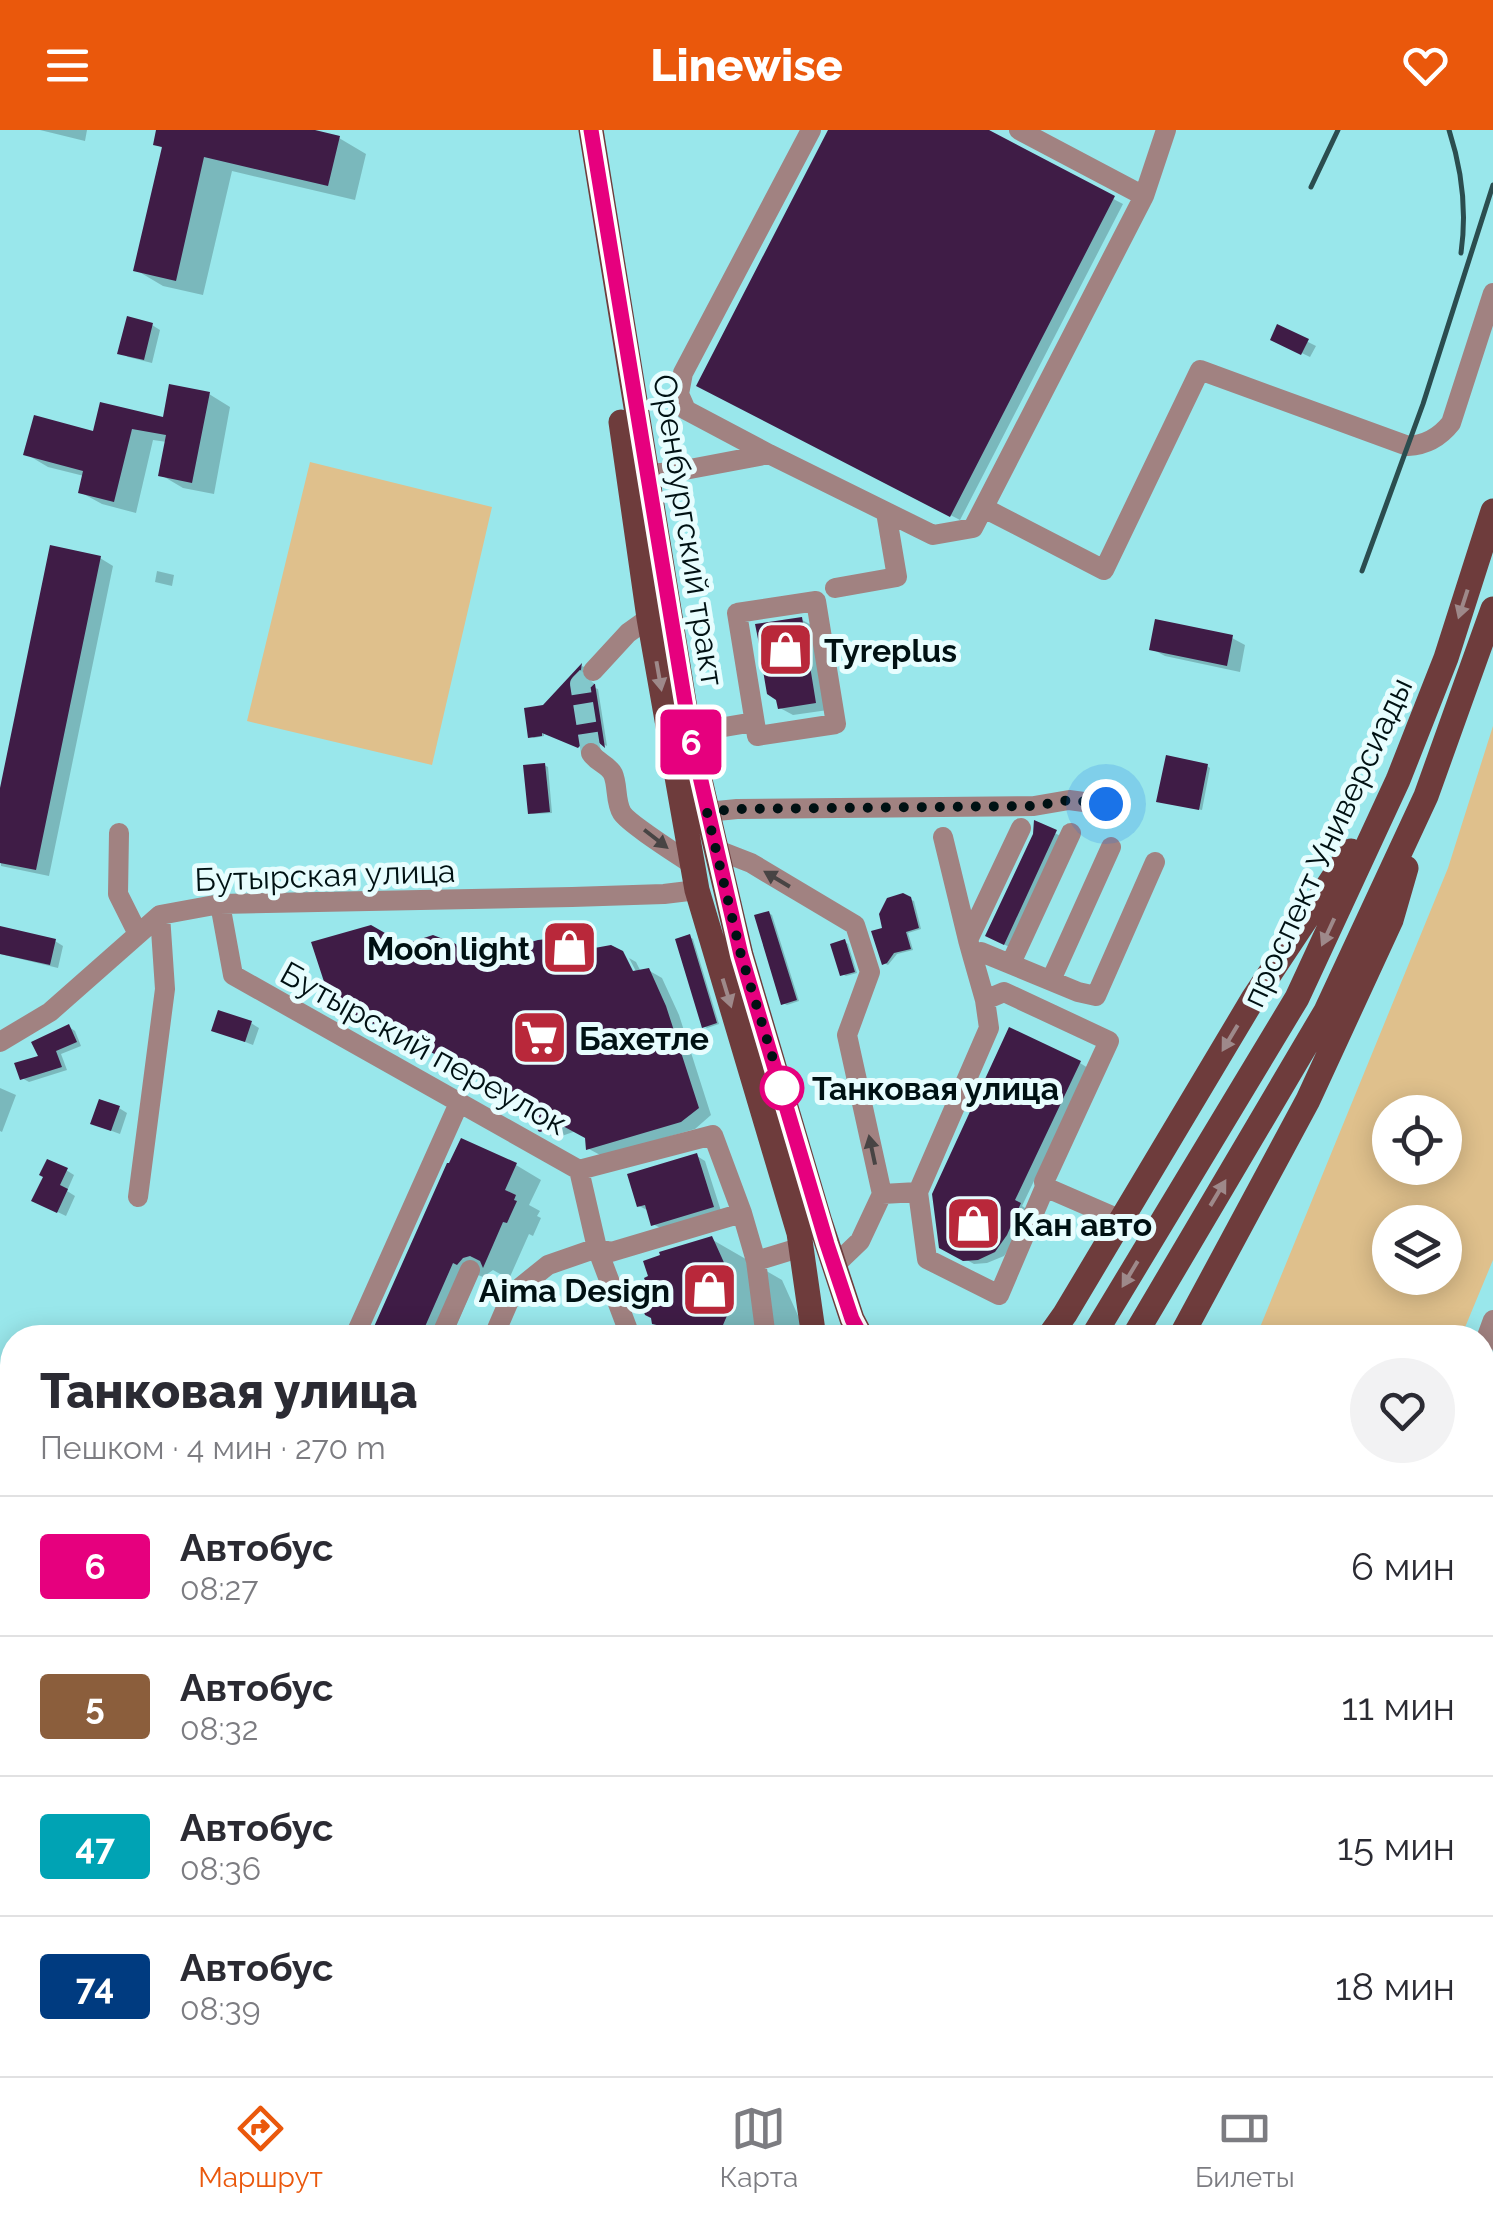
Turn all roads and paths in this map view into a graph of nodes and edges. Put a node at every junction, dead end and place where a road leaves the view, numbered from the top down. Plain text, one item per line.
1 (576, 130) edge
2 (591, 130) edge
3 (812, 130) edge
4 (1019, 130) edge
5 (1166, 130) edge
6 (1144, 196) junction
7 (1493, 293) edge
8 (770, 454) junction
9 (647, 474) junction
10 (984, 508) junction
11 (1493, 511) edge
12 (886, 512) junction
13 (835, 588) dead end
14 (1493, 609) edge
15 (648, 618) junction
16 (593, 671) tunnel mouth
17 (754, 722) junction
18 (690, 733) junction
19 (591, 753) tunnel mouth
20 (1398, 780) junction
21 (1426, 796) junction
22 (1106, 804) dead end
23 (707, 812) junction
24 (1021, 828) dead end
25 (119, 833) dead end
26 (1072, 833) dead end
27 (943, 836) dead end
28 (715, 848) junction
29 (1112, 848) dead end
30 (1155, 862) dead end
31 (694, 877) junction
32 (220, 904) junction
33 (160, 915) junction
34 (138, 934) junction
35 (971, 949) junction
36 (1011, 963) junction
37 (1051, 980) junction
38 (984, 1000) junction
39 (4, 1036) edge
40 (459, 1103) junction
41 (579, 1170) junction
42 (1045, 1187) junction
43 (918, 1192) junction
44 (882, 1194) junction
45 (138, 1197) dead end
46 (742, 1213) junction
47 (1122, 1220) junction
48 (802, 1247) junction
49 (598, 1248) junction
50 (756, 1261) junction
51 (834, 1266) junction
52 (470, 1270) dead end
53 (360, 1325) edge
54 (446, 1325) edge
55 (499, 1325) edge
56 (625, 1325) edge
57 (764, 1325) edge
58 (812, 1325) edge
59 (855, 1325) edge
60 (1058, 1325) edge
61 (1099, 1325) edge
62 (1141, 1325) edge
63 (1187, 1325) edge

1 - 15 main road, Оренбургский тракт
2 - 9 main road, Оренбургский тракт
3 - 8 street
4 - 6 street
5 - 6 street
6 - 10 street
7 - 10 street
8 - 9 street
8 - 12 street
9 - 18 main road, Оренбургский тракт
10 - 12 street
11 -> 20 main road, проспект Универсиады
12 - 13 street
14 - 21 main road, проспект Универсиады
15 - 16 street
15 -> 31 main road, Оренбургский тракт
17 - 17 street
17 - 18 street
18 - 23 main road, Оренбургский тракт
19 -> 31 street
20 -> 47 main road
20 -> 61 main road, проспект Универсиады
62 -> 21 main road, проспект Универсиады
21 - 63 main road
22 - 23 street
23 - 28 main road, Оренбургский тракт
24 - 35 street
25 - 34 street
26 - 36 street
27 - 35 street
44 -> 28 street
28 - 51 main road, Оренбургский тракт
29 - 37 street
30 - 37 street
31 - 32 street, Бутырская улица
31 -> 48 main road, Оренбургский тракт
32 - 33 street, Бутырская улица
32 - 40 street, Бутырский переулок
33 - 34 street, Бутырская улица
33 - 45 street
34 - 39 street, Бутырская улица
35 - 36 street
35 - 38 street
36 - 37 street
38 - 42 street
38 - 43 street
40 - 41 street, Бутырский переулок
40 - 53 street
41 - 46 street, Бутырский переулок
41 - 49 street
42 - 43 street
42 - 47 street
43 - 44 street
44 - 51 street
46 - 49 street
46 - 50 street
47 - 60 main road
48 - 50 street
48 - 58 main road, Оренбургский тракт
49 - 55 street
49 - 56 street
50 - 57 street
51 - 59 main road, Оренбургский тракт
52 - 54 street

